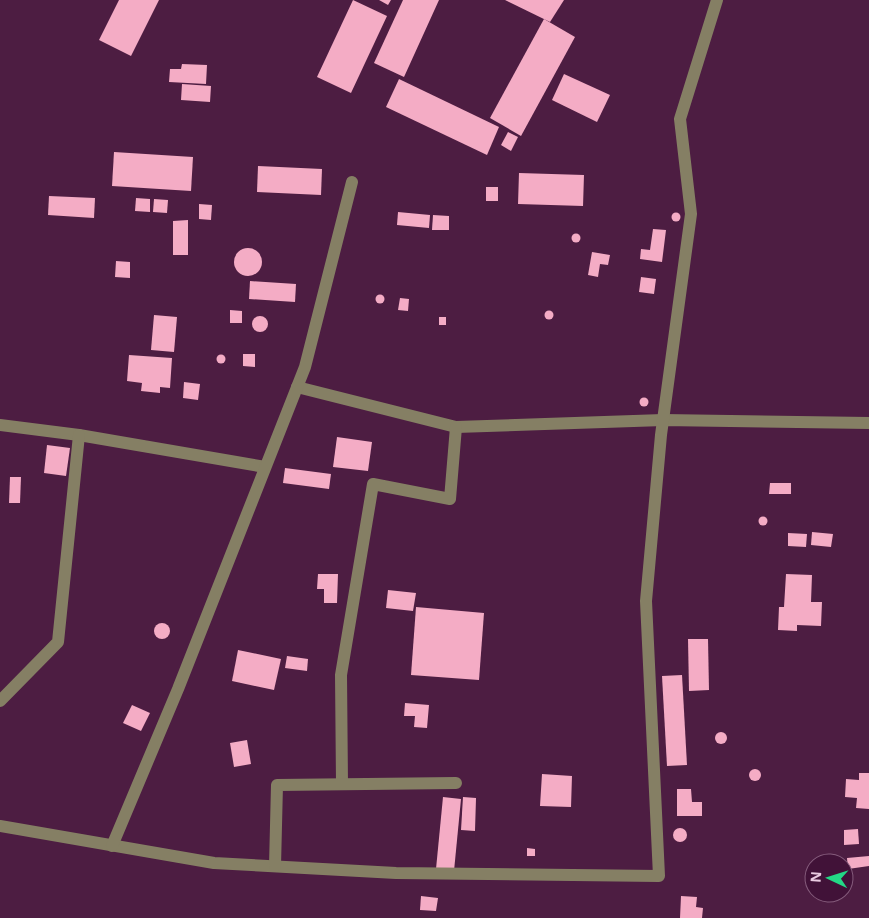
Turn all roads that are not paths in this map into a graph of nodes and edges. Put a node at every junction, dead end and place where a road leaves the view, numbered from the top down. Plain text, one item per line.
1 (717, 0) edge
2 (352, 182) dead end
3 (297, 387) junction
4 (663, 420) junction
5 (869, 423) edge
6 (0, 425) edge
7 (456, 427) junction
8 (79, 435) junction
9 (265, 468) junction
10 (0, 701) edge
11 (456, 782) dead end
12 (342, 784) junction
13 (0, 826) edge
14 (112, 846) junction
15 (275, 866) junction

1 - 4 street
2 - 3 street
3 - 7 street
3 - 9 street
4 - 5 street
4 - 7 street
4 - 15 street
6 - 8 street
7 - 12 street
8 - 9 street
8 - 10 street
9 - 14 street
11 - 12 street
12 - 15 street
13 - 14 street
14 - 15 street

